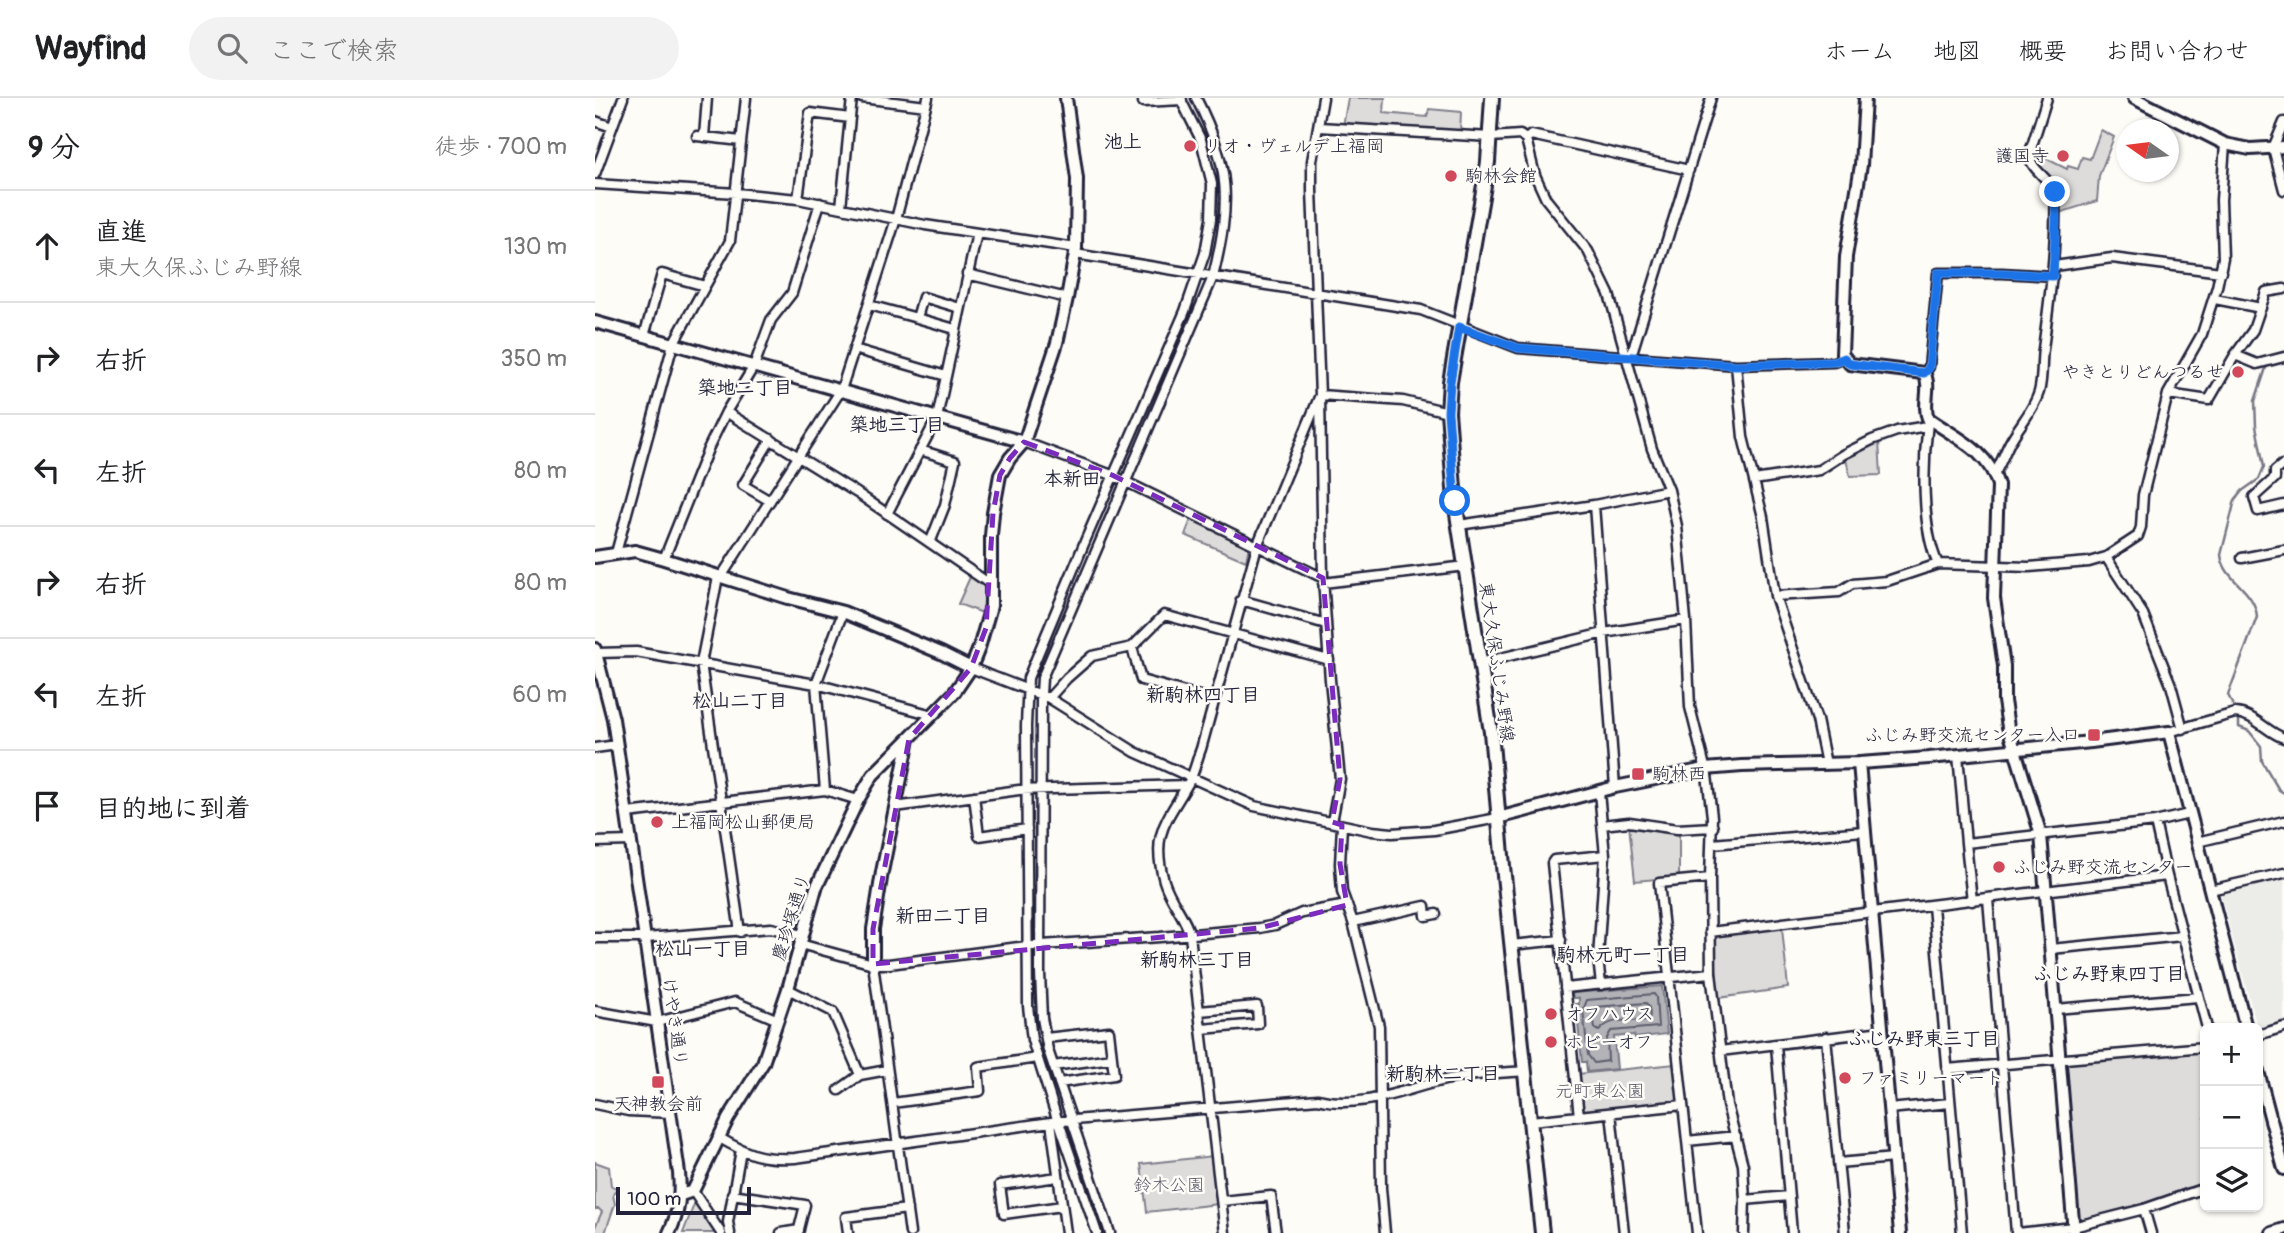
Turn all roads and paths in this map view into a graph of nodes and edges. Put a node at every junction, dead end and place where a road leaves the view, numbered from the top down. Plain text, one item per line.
1 (623, 98) edge
2 (707, 98) edge
3 (746, 98) edge
4 (852, 98) edge
5 (862, 98) edge
6 (1066, 98) edge
7 (1143, 98) edge
8 (1196, 98) edge
9 (1323, 98) edge
10 (1492, 98) edge
11 (1710, 98) edge
12 (1865, 98) edge
13 (2047, 98) edge
14 (2134, 98) edge
15 (1181, 99) edge
16 (927, 102) edge
17 (850, 118) junction
18 (595, 121) edge
19 (2284, 122) edge
20 (612, 127) junction
21 (1319, 127) junction
22 (1491, 137) junction
23 (1526, 139) junction
24 (741, 141) junction
25 (2225, 144) junction
26 (2279, 147) edge
27 (599, 150) edge
28 (1689, 170) junction
29 (595, 174) edge
30 (595, 184) edge
31 (2284, 190) edge
32 (736, 193) junction
33 (798, 199) junction
34 (820, 203) junction
35 (841, 206) junction
36 (896, 219) junction
37 (977, 233) junction
38 (1075, 251) junction
39 (2054, 266) junction
40 (2221, 272) junction
41 (967, 274) junction
42 (1199, 275) junction
43 (2053, 276) junction
44 (1213, 277) junction
45 (705, 286) junction
46 (2284, 289) edge
47 (1316, 293) junction
48 (1067, 298) junction
49 (2215, 299) junction
50 (869, 304) junction
51 (960, 308) junction
52 (2261, 308) junction
53 (917, 318) junction
54 (595, 322) edge
55 (1459, 327) junction
56 (955, 329) junction
57 (644, 336) junction
58 (673, 344) junction
59 (854, 349) junction
60 (2235, 355) junction
61 (1629, 356) junction
62 (2284, 357) edge
63 (1844, 358) junction
64 (1736, 365) junction
65 (754, 366) junction
66 (1924, 373) junction
67 (946, 376) junction
68 (841, 390) junction
69 (2168, 394) junction
70 (1320, 395) junction
71 (726, 412) junction
72 (1448, 412) junction
73 (937, 418) junction
74 (1928, 422) junction
75 (771, 439) junction
76 (1024, 442) junction
77 (920, 450) junction
78 (799, 456) junction
79 (2284, 466) edge
80 (1994, 472) junction
81 (1114, 476) junction
82 (1755, 480) junction
83 (1126, 481) junction
84 (1669, 490) junction
85 (770, 501) junction
86 (1594, 505) junction
87 (2284, 505) edge
88 (887, 514) junction
89 (1459, 525) junction
90 (930, 543) junction
91 (1257, 546) junction
92 (2284, 550) edge
93 (615, 553) junction
94 (595, 557) edge
95 (2106, 557) junction
96 (2242, 558) dead end
97 (664, 559) junction
98 (1938, 564) junction
99 (1466, 566) junction
100 (1994, 566) junction
101 (720, 577) junction
102 (1323, 581) junction
103 (990, 583) junction
104 (1775, 596) junction
105 (1241, 600) junction
106 (843, 612) junction
107 (1686, 620) junction
108 (1326, 624) junction
109 (1604, 633) junction
110 (1233, 634) junction
111 (1132, 647) junction
112 (596, 651) edge
113 (1329, 660) junction
114 (701, 663) junction
115 (1480, 663) junction
116 (971, 668) junction
117 (817, 684) junction
118 (1027, 691) junction
119 (1045, 696) junction
120 (1214, 700) junction
121 (933, 715) junction
122 (2183, 729) junction
123 (2169, 732) junction
124 (2284, 738) edge
125 (909, 739) junction
126 (617, 745) junction
127 (595, 748) edge
128 (2015, 749) junction
129 (1958, 755) junction
130 (1859, 763) junction
131 (1826, 764) junction
132 (1705, 769) junction
133 (1189, 781) junction
134 (1615, 787) junction
135 (825, 790) junction
136 (1027, 790) junction
137 (1041, 790) junction
138 (1599, 792) junction
139 (974, 796) junction
140 (858, 800) junction
141 (722, 801) junction
142 (895, 807) junction
143 (627, 813) junction
144 (2189, 814) junction
145 (1498, 818) junction
146 (2284, 821) edge
147 (1332, 822) junction
148 (2155, 822) junction
149 (1342, 825) junction
150 (1602, 825) junction
151 (1713, 827) junction
152 (1027, 829) junction
153 (1864, 831) junction
154 (2041, 835) junction
155 (631, 841) junction
156 (595, 842) edge
157 (2197, 842) junction
158 (1966, 843) junction
159 (1712, 844) junction
160 (1605, 855) junction
161 (2284, 873) edge
162 (2167, 876) junction
163 (1710, 878) junction
164 (2210, 890) junction
165 (2046, 892) junction
166 (1988, 899) junction
167 (1972, 901) junction
168 (1347, 905) junction
169 (1933, 906) junction
170 (1873, 913) junction
171 (1436, 914) dead end
172 (1353, 922) junction
173 (740, 932) junction
174 (1710, 932) junction
175 (1190, 935) junction
176 (2182, 936) junction
177 (646, 938) junction
178 (595, 939) edge
179 (801, 939) junction
180 (1561, 940) junction
181 (1041, 944) junction
182 (1511, 945) junction
183 (1027, 946) junction
184 (2050, 949) junction
185 (873, 964) junction
186 (1711, 973) junction
187 (1671, 978) junction
188 (1601, 985) junction
189 (1565, 988) junction
190 (788, 989) junction
191 (2198, 997) junction
192 (2055, 1009) junction
193 (595, 1011) edge
194 (1199, 1011) junction
195 (778, 1020) junction
196 (657, 1022) junction
197 (2206, 1023) edge
198 (2245, 1023) edge
199 (2284, 1027) edge
200 (1202, 1029) junction
201 (1882, 1031) junction
202 (2263, 1033) edge
203 (1826, 1037) junction
204 (1046, 1038) junction
205 (1776, 1045) junction
206 (2200, 1047) edge
207 (1720, 1051) junction
208 (1037, 1058) junction
209 (1112, 1058) junction
210 (2059, 1060) junction
211 (2003, 1065) junction
212 (1053, 1066) junction
213 (1947, 1069) junction
214 (887, 1070) junction
215 (1526, 1071) junction
216 (860, 1075) junction
217 (1059, 1083) junction
218 (2262, 1086) edge
219 (839, 1090) dead end
220 (1381, 1098) junction
221 (1950, 1102) junction
222 (893, 1103) junction
223 (595, 1104) edge
224 (1683, 1105) junction
225 (1210, 1109) junction
226 (1889, 1109) junction
227 (671, 1113) junction
228 (1611, 1113) junction
229 (1579, 1116) junction
230 (1072, 1120) junction
231 (1531, 1121) junction
232 (1056, 1122) junction
233 (1736, 1136) junction
234 (718, 1137) junction
235 (1687, 1141) junction
236 (898, 1144) junction
237 (741, 1150) junction
238 (1893, 1158) junction
239 (1838, 1163) junction
240 (2284, 1169) edge
241 (1058, 1177) junction
242 (2200, 1190) edge
243 (693, 1191) junction
244 (732, 1194) junction
245 (681, 1195) junction
246 (1789, 1196) junction
247 (1745, 1200) junction
248 (1221, 1202) junction
249 (1062, 1206) junction
250 (907, 1209) junction
251 (2144, 1209) junction
252 (2284, 1229) edge
253 (2073, 1230) edge
254 (799, 1231) edge
255 (669, 1233) edge
256 (721, 1233) edge
257 (730, 1233) edge
258 (781, 1233) edge
259 (848, 1233) edge
260 (910, 1233) edge
261 (1066, 1233) edge
262 (1097, 1233) edge
263 (1110, 1233) edge
264 (1226, 1233) edge
265 (1276, 1233) edge
266 (1385, 1233) edge
267 (1542, 1233) edge
268 (1624, 1233) edge
269 (1697, 1233) edge
270 (1744, 1233) edge
271 (1793, 1233) edge
272 (1845, 1233) edge
273 (1900, 1233) edge
274 (1962, 1233) edge
275 (2017, 1233) edge
276 (2151, 1233) edge
277 (2272, 1233) edge

1 - 20 street
2 - 24 street
3 - 24 street
4 - 17 street
5 - 16 street
6 - 38 street, 慶珍塚通り
7 - 15 street
8 - 44 street
9 - 21 street
10 - 22 main road, 東大久保ふじみ野線
11 - 28 street
12 - 63 street
13 - 39 street
14 - 25 street
15 - 42 street
16 - 36 street
17 - 33 street
17 - 35 street
18 - 20 street
19 - 26 street
20 - 27 street
21 - 22 street
21 - 47 street
22 - 23 street
22 - 55 main road, 東大久保ふじみ野線
23 - 28 street
23 - 61 street
24 - 32 street
25 - 26 street
25 - 40 street
26 - 31 street
27 - 29 street
28 - 61 street
30 - 32 street
32 - 33 street
32 - 45 street
33 - 34 street
34 - 35 street
34 - 65 street
35 - 36 street
36 - 37 street
36 - 50 street
37 - 38 street
37 - 41 street
38 - 42 street
38 - 48 street, 慶珍塚通り
39 - 40 street
39 - 43 street
40 - 49 street
41 - 48 street
41 - 51 street
42 - 44 street
42 - 81 street
43 - 66 street
43 - 80 street
44 - 47 street
44 - 83 street
45 - 57 street
45 - 58 street
46 - 52 street
47 - 55 street
47 - 70 street
48 - 76 street, 慶珍塚通り
49 - 52 street
49 - 69 street
50 - 53 street
50 - 59 street
51 - 53 street
51 - 56 street
52 - 60 street
53 - 56 street
54 - 57 street
55 - 61 street
55 - 72 main road, 東大久保ふじみ野線
56 - 67 street
57 - 58 street
58 - 65 street
58 - 93 street
59 - 67 street
59 - 68 street
60 - 62 street
60 - 69 street
61 - 64 street
61 - 84 street
63 - 64 street
63 - 66 street
64 - 82 street
65 - 68 street
65 - 71 street
66 - 74 street
67 - 73 street
68 - 73 street
68 - 78 street
69 - 95 street
70 - 72 street
70 - 91 street
70 - 102 street
71 - 75 street
71 - 97 street
72 - 89 main road, 東大久保ふじみ野線
73 - 76 street
73 - 77 street
74 - 80 street
74 - 82 street
74 - 98 street
75 - 78 street
75 - 85 street
76 - 81 street
76 - 103 street, 慶珍塚通り
77 - 88 street
77 - 90 street
78 - 85 street
78 - 88 street
79 - 87 street
80 - 100 street
81 - 83 street
81 - 118 street
82 - 104 street
83 - 91 street
83 - 119 street
84 - 86 street
84 - 107 street
85 - 101 street
86 - 89 street
86 - 109 street
88 - 90 street
89 - 99 main road, 東大久保ふじみ野線
90 - 103 street
91 - 102 street
91 - 105 street
92 - 96 street
93 - 94 street
93 - 97 street
95 - 100 street
95 - 122 street
97 - 101 street
98 - 100 street
98 - 104 street
99 - 102 street
99 - 115 main road, 東大久保ふじみ野線
100 - 128 street
101 - 106 street
101 - 114 street
102 - 108 street
103 - 116 street, 慶珍塚通り
104 - 131 street
105 - 108 street
105 - 110 street
106 - 116 street
106 - 117 street
107 - 109 street
107 - 132 street
108 - 113 street
109 - 115 street
109 - 134 street
110 - 111 street
110 - 113 street
110 - 120 street
111 - 119 street
111 - 120 street
112 - 114 street
112 - 126 street, けやき通り
113 - 147 street
114 - 117 street
114 - 141 street
115 - 145 main road, 東大久保ふじみ野線
116 - 118 street
116 - 121 street, 慶珍塚通り
117 - 121 street
117 - 135 street
118 - 119 street
118 - 136 street
119 - 133 street
119 - 137 street
120 - 133 street
121 - 125 street, 慶珍塚通り
122 - 123 street
122 - 124 street
123 - 128 street
123 - 144 street
125 - 140 street, 慶珍塚通り
125 - 142 street
126 - 127 street
126 - 143 street, けやき通り
128 - 129 street
128 - 154 street
129 - 130 street
129 - 158 street
130 - 131 street
130 - 153 street
131 - 132 street
132 - 134 street
132 - 151 street
133 - 137 street
133 - 147 street
133 - 175 street
134 - 138 street
135 - 140 street
135 - 141 street
136 - 137 street
136 - 139 street
136 - 152 street
137 - 181 street
138 - 145 street
138 - 150 street
139 - 142 street
139 - 152 street
140 - 179 street, 慶珍塚通り
141 - 143 street
141 - 173 street
142 - 185 street
143 - 155 street, けやき通り
144 - 148 street
144 - 157 street
145 - 149 street
145 - 182 main road, 東大久保ふじみ野線
146 - 157 street
147 - 149 street
148 - 154 street
148 - 162 street
149 - 168 street
150 - 151 street
150 - 160 street
151 - 159 street
152 - 183 street
153 - 159 street
153 - 170 street
154 - 158 street
154 - 165 street
155 - 156 street
155 - 177 street, けやき通り
157 - 164 street
158 - 167 street
159 - 163 street
160 - 180 street
160 - 188 street
161 - 164 street
162 - 165 street
162 - 176 street
163 - 174 street
163 - 187 street
164 - 198 street
165 - 166 street
165 - 184 street
166 - 167 street
166 - 211 street
167 - 169 street
168 - 172 street
168 - 175 street
169 - 170 street
169 - 213 street
170 - 174 street
170 - 201 street
171 - 172 street
172 - 220 street
173 - 177 street
173 - 179 street
174 - 186 street
175 - 181 street
175 - 194 street
176 - 184 street
176 - 191 street
177 - 178 street
177 - 196 street, けやき通り
179 - 185 street
179 - 190 street, 慶珍塚通り
180 - 182 street
180 - 189 street
181 - 183 street
181 - 204 street
182 - 215 main road, 東大久保ふじみ野線
183 - 185 street
183 - 208 street
184 - 192 street
185 - 214 street
186 - 187 street
186 - 207 street
187 - 188 street
187 - 224 street
188 - 189 street
189 - 229 street
190 - 195 street, 慶珍塚通り
190 - 216 street
191 - 192 street
191 - 197 street
192 - 210 street
193 - 196 street
194 - 200 street
194 - 200 street
195 - 196 street
195 - 234 street, 慶珍塚通り
196 - 227 street, けやき通り
199 - 202 street
200 - 225 street
201 - 203 street
201 - 226 street
203 - 205 street
203 - 239 street
204 - 209 street
204 - 212 street
205 - 207 street
205 - 246 street
206 - 210 street
207 - 233 street
208 - 222 street
208 - 232 street
209 - 212 street
209 - 217 street
210 - 211 street
210 - 253 street
211 - 213 street
211 - 275 street
212 - 217 street
213 - 221 street
214 - 216 street
214 - 222 street
215 - 220 street
215 - 231 main road, 東大久保ふじみ野線
216 - 219 street
217 - 230 street
218 - 240 street
220 - 225 street
220 - 266 street
221 - 226 street
221 - 274 street
222 - 236 street
223 - 227 street
224 - 228 street
224 - 235 street
225 - 230 street
225 - 248 street
226 - 238 street
227 - 245 street, けやき通り
228 - 229 street
228 - 268 street
229 - 231 street
230 - 232 street
230 - 263 street
231 - 267 main road, 東大久保ふじみ野線
232 - 236 street
232 - 241 street
232 - 262 street
233 - 235 street
233 - 247 street
234 - 237 street
234 - 243 street, 慶珍塚通り
235 - 269 street
236 - 237 street
236 - 250 street
237 - 244 street
238 - 239 street
238 - 273 street
239 - 272 street
241 - 249 street
241 - 249 street
242 - 251 street
243 - 245 street
243 - 256 street
244 - 254 street
244 - 257 street
245 - 255 street
246 - 247 street
246 - 271 street
247 - 270 street
248 - 264 street
248 - 265 street
249 - 261 street
250 - 259 street
250 - 260 street
251 - 253 street
251 - 276 street
252 - 277 street
253 - 275 street
254 - 258 street

